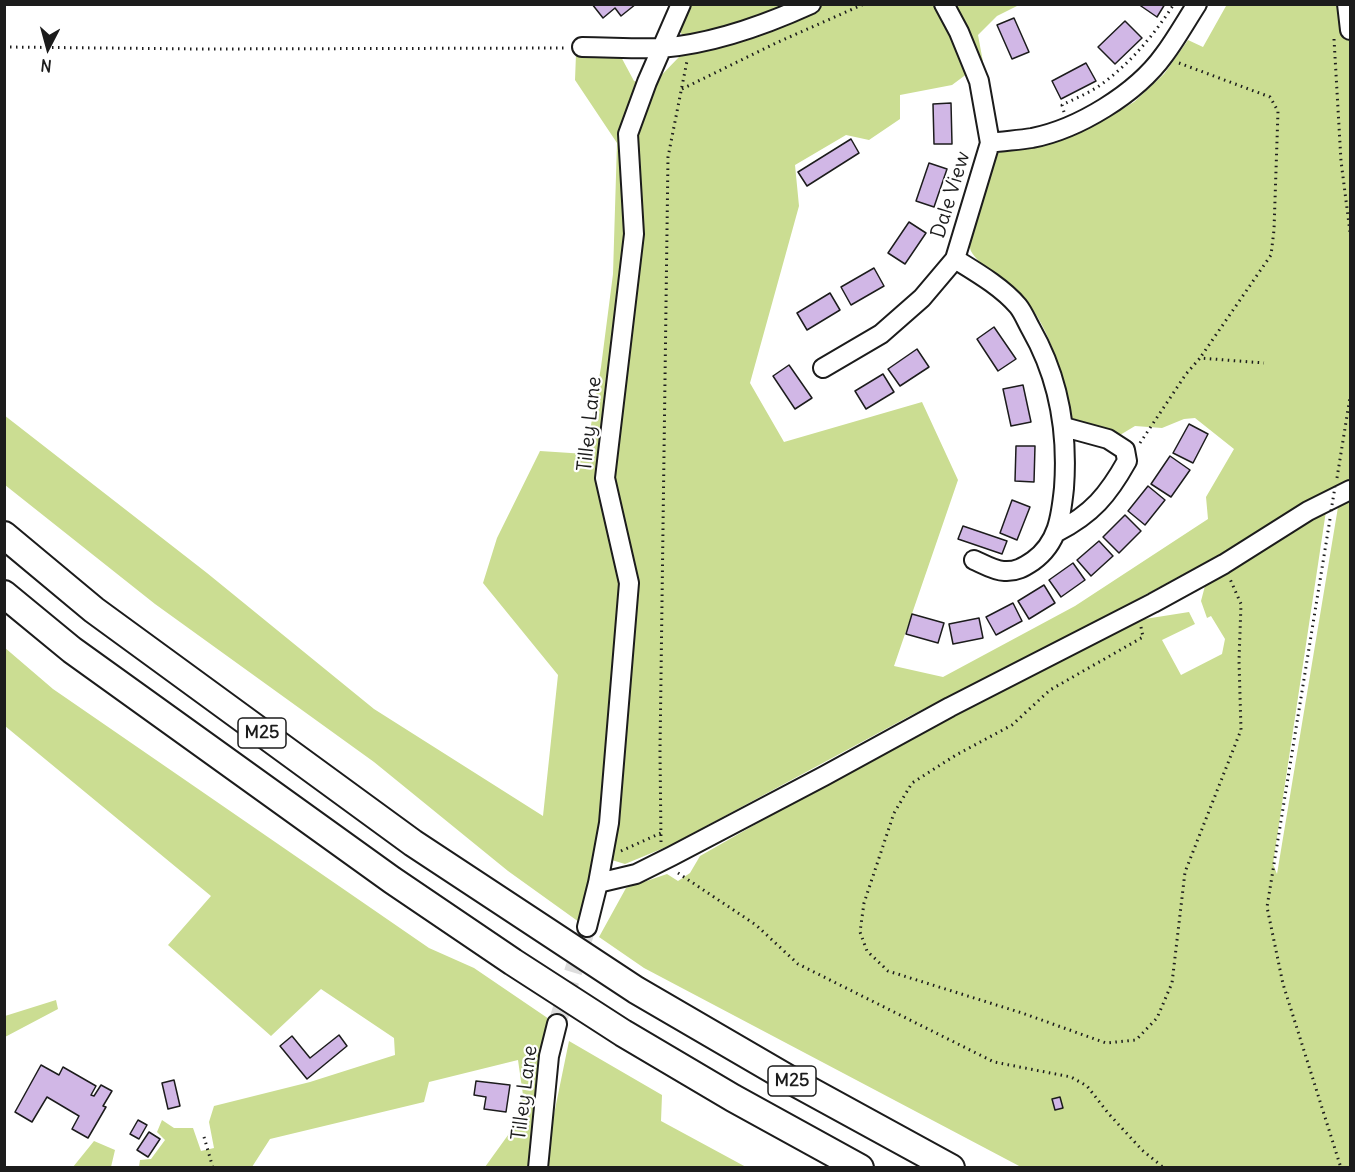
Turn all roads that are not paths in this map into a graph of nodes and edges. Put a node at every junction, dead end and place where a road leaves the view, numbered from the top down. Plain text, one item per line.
1 (681, 4) edge
2 (811, 4) edge
3 (944, 4) edge
4 (1197, 4) edge
5 (1347, 4) edge
6 (1342, 32) edge
7 (582, 47) road end
8 (660, 48) junction
9 (990, 143) junction
10 (955, 259) junction
11 (823, 368) dead end
12 (1064, 427) junction
13 (1343, 488) edge
14 (1057, 532) junction
15 (4, 535) edge
16 (974, 560) dead end
17 (4, 594) edge
18 (598, 883) junction
19 (587, 927) tunnel mouth
20 (557, 1024) tunnel mouth
21 (538, 1167) edge
22 (860, 1167) edge
23 (951, 1167) edge

1 - 8 street, Tilley Lane
2 - 8 street
3 - 9 street, Dale View
4 - 9 street, Dale View
5 - 6 street
7 - 8 street
8 - 18 street, Tilley Lane
9 - 10 street, Dale View
10 - 11 street, Dale View
10 - 12 street, Dale View
12 - 14 street, Dale View
12 - 14 street
13 - 18 street
14 - 16 street, Dale View
15 - 23 highway, M25
17 - 22 highway, M25
18 - 19 street, Tilley Lane
20 - 21 street, Tilley Lane

